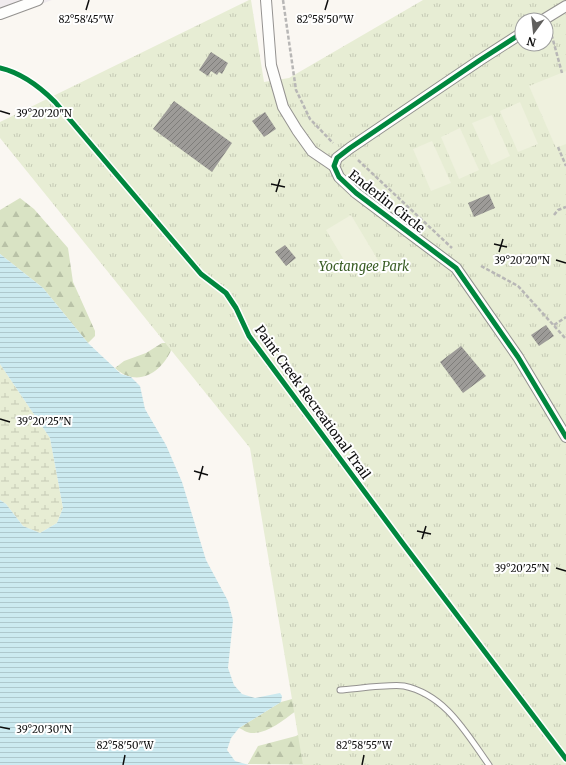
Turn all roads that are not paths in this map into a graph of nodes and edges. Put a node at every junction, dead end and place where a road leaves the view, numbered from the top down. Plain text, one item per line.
1 (38, 0) edge
2 (266, 0) edge
3 (566, 6) edge
4 (0, 14) edge
5 (554, 14) edge
6 (514, 38) edge
7 (334, 166) junction
8 (566, 437) edge
9 (340, 690) dead end
10 (489, 765) edge

1 - 4 street
2 - 7 street
3 - 5 street
6 - 7 street, Enderlin Circle
7 - 8 street, Enderlin Circle
9 - 10 lane

